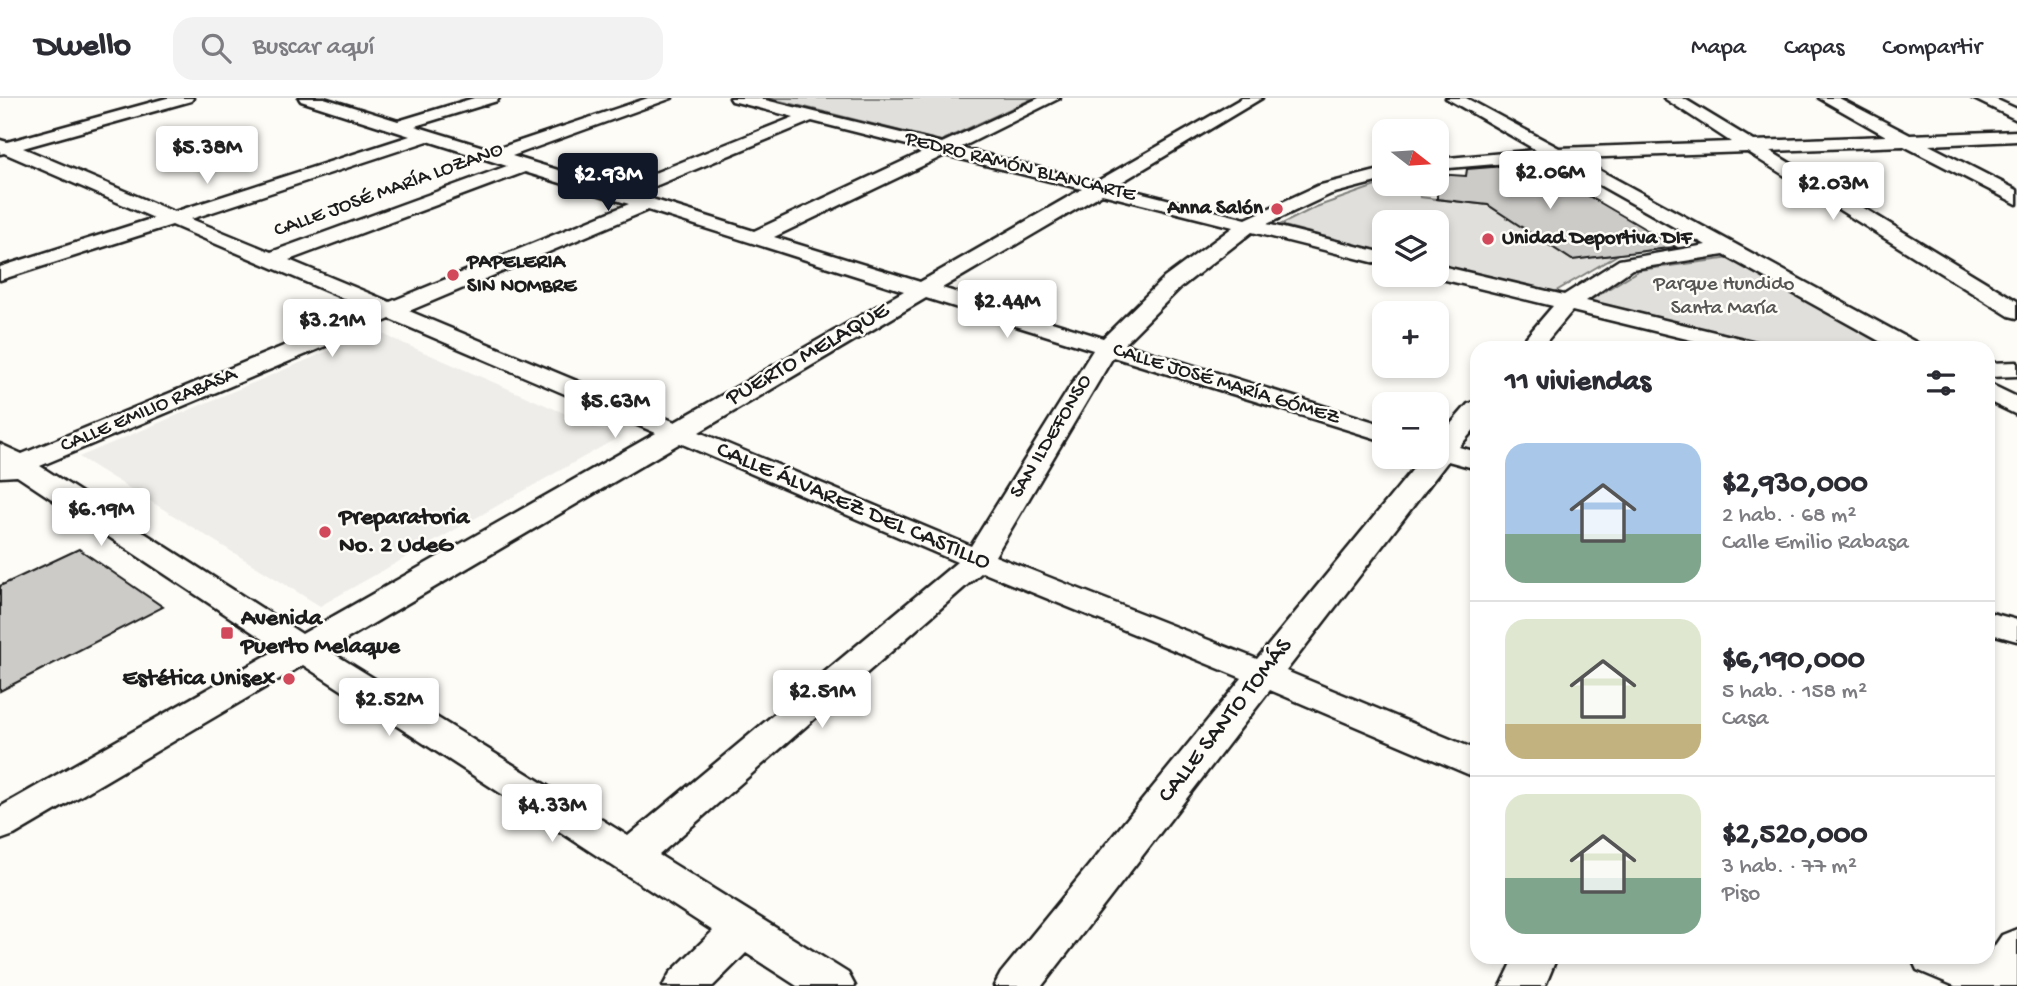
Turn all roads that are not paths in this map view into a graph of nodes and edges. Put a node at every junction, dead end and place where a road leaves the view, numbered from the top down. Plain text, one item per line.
1 (185, 98) edge
2 (491, 98) edge
3 (664, 98) edge
4 (738, 98) edge
5 (1052, 98) edge
6 (1254, 98) edge
7 (1454, 98) edge
8 (1672, 98) edge
9 (1827, 98) edge
10 (1980, 98) edge
11 (319, 99) edge
12 (2017, 115) edge
13 (810, 116) junction
14 (398, 127) junction
15 (427, 136) junction
16 (2017, 136) edge
17 (1907, 141) junction
18 (1749, 146) junction
19 (2, 147) edge
20 (944, 149) junction
21 (1554, 153) junction
22 (494, 156) junction
23 (1449, 163) edge
24 (524, 166) junction
25 (1372, 178) edge
26 (1097, 187) junction
27 (617, 195) junction
28 (2017, 198) edge
29 (646, 204) junction
30 (173, 218) junction
31 (1247, 226) junction
32 (755, 238) junction
33 (1726, 248) junction
34 (1372, 256) edge
35 (270, 260) junction
36 (0, 274) edge
37 (1449, 274) edge
38 (921, 290) junction
39 (1567, 303) junction
40 (390, 311) junction
41 (2017, 311) edge
42 (1535, 341) edge
43 (1723, 341) edge
44 (1896, 341) edge
45 (1106, 349) junction
46 (2017, 369) edge
47 (1995, 370) edge
48 (1995, 395) edge
49 (2017, 407) edge
50 (1470, 417) edge
51 (1372, 429) edge
52 (676, 432) junction
53 (1449, 441) edge
54 (1449, 455) edge
55 (1470, 460) edge
56 (7, 463) edge
57 (1425, 469) edge
58 (978, 560) junction
59 (1995, 624) edge
60 (2017, 631) edge
61 (303, 650) junction
62 (1262, 674) junction
63 (1470, 762) edge
64 (0, 825) edge
65 (629, 858) junction
66 (742, 930) junction
67 (2017, 947) edge
68 (1533, 964) edge
69 (1948, 964) edge
70 (1995, 985) edge
71 (685, 986) edge
72 (833, 986) edge
73 (1016, 986) edge
74 (1523, 986) edge

1 - 19 street
2 - 14 street
3 - 22 street
4 - 13 street, PEDRO RAMÓN BLANCARTE
5 - 20 street
6 - 26 street, PUERTO MELAQUE
7 - 21 street
8 - 18 street
9 - 17 street
10 - 12 street
11 - 14 street, CALLE JOSÉ MARÍA GÓMEZ
13 - 20 street, PEDRO RAMÓN BLANCARTE
13 - 27 street
14 - 15 street, CALLE JOSÉ MARÍA GÓMEZ
15 - 22 street, CALLE JOSÉ MARÍA GÓMEZ
15 - 30 street
16 - 17 street
17 - 18 street
17 - 28 street
18 - 21 street
18 - 41 street
19 - 30 street, CALLE ÁLVAREZ DEL CASTILLO
20 - 26 street, PEDRO RAMÓN BLANCARTE
20 - 32 street
21 - 23 street
21 - 33 street
22 - 24 street, CALLE JOSÉ MARÍA GÓMEZ
24 - 27 street, CALLE JOSÉ MARÍA GÓMEZ
24 - 35 street, CALLE JOSÉ MARÍA LOZANO
25 - 31 street, SAN ILDEFONSO
26 - 31 street, PEDRO RAMÓN BLANCARTE
26 - 38 street, PUERTO MELAQUE
27 - 29 street, CALLE JOSÉ MARÍA GÓMEZ
29 - 32 street, CALLE JOSÉ MARÍA GÓMEZ
29 - 40 street, CALLE EMILIO RABASA
30 - 35 street, CALLE ÁLVAREZ DEL CASTILLO
30 - 36 street
31 - 34 street, PEDRO RAMÓN BLANCARTE
31 - 45 street, SAN ILDEFONSO
32 - 38 street, CALLE JOSÉ MARÍA GÓMEZ
33 - 39 street
33 - 44 street
35 - 40 street, CALLE ÁLVAREZ DEL CASTILLO
37 - 39 street
38 - 45 street, CALLE JOSÉ MARÍA GÓMEZ
38 - 52 street, PUERTO MELAQUE
39 - 42 street
39 - 43 street
40 - 52 street, CALLE ÁLVAREZ DEL CASTILLO
40 - 56 street, CALLE EMILIO RABASA
45 - 51 street, CALLE JOSÉ MARÍA GÓMEZ
45 - 58 street, SAN ILDEFONSO
46 - 47 street
48 - 49 street
50 - 53 street, CALLE SANTO TOMÁS
52 - 58 street, CALLE ÁLVAREZ DEL CASTILLO
52 - 61 street, PUERTO MELAQUE
54 - 55 street
56 - 61 street
57 - 62 street, CALLE SANTO TOMÁS
58 - 62 street, CALLE ÁLVAREZ DEL CASTILLO
58 - 65 street, SAN ILDEFONSO
59 - 60 street
61 - 64 street, PUERTO MELAQUE
61 - 65 street
62 - 63 street, CALLE ÁLVAREZ DEL CASTILLO
62 - 73 street, CALLE SANTO TOMÁS
65 - 66 street
66 - 71 street
66 - 72 street
67 - 70 street
68 - 74 street
69 - 70 street

